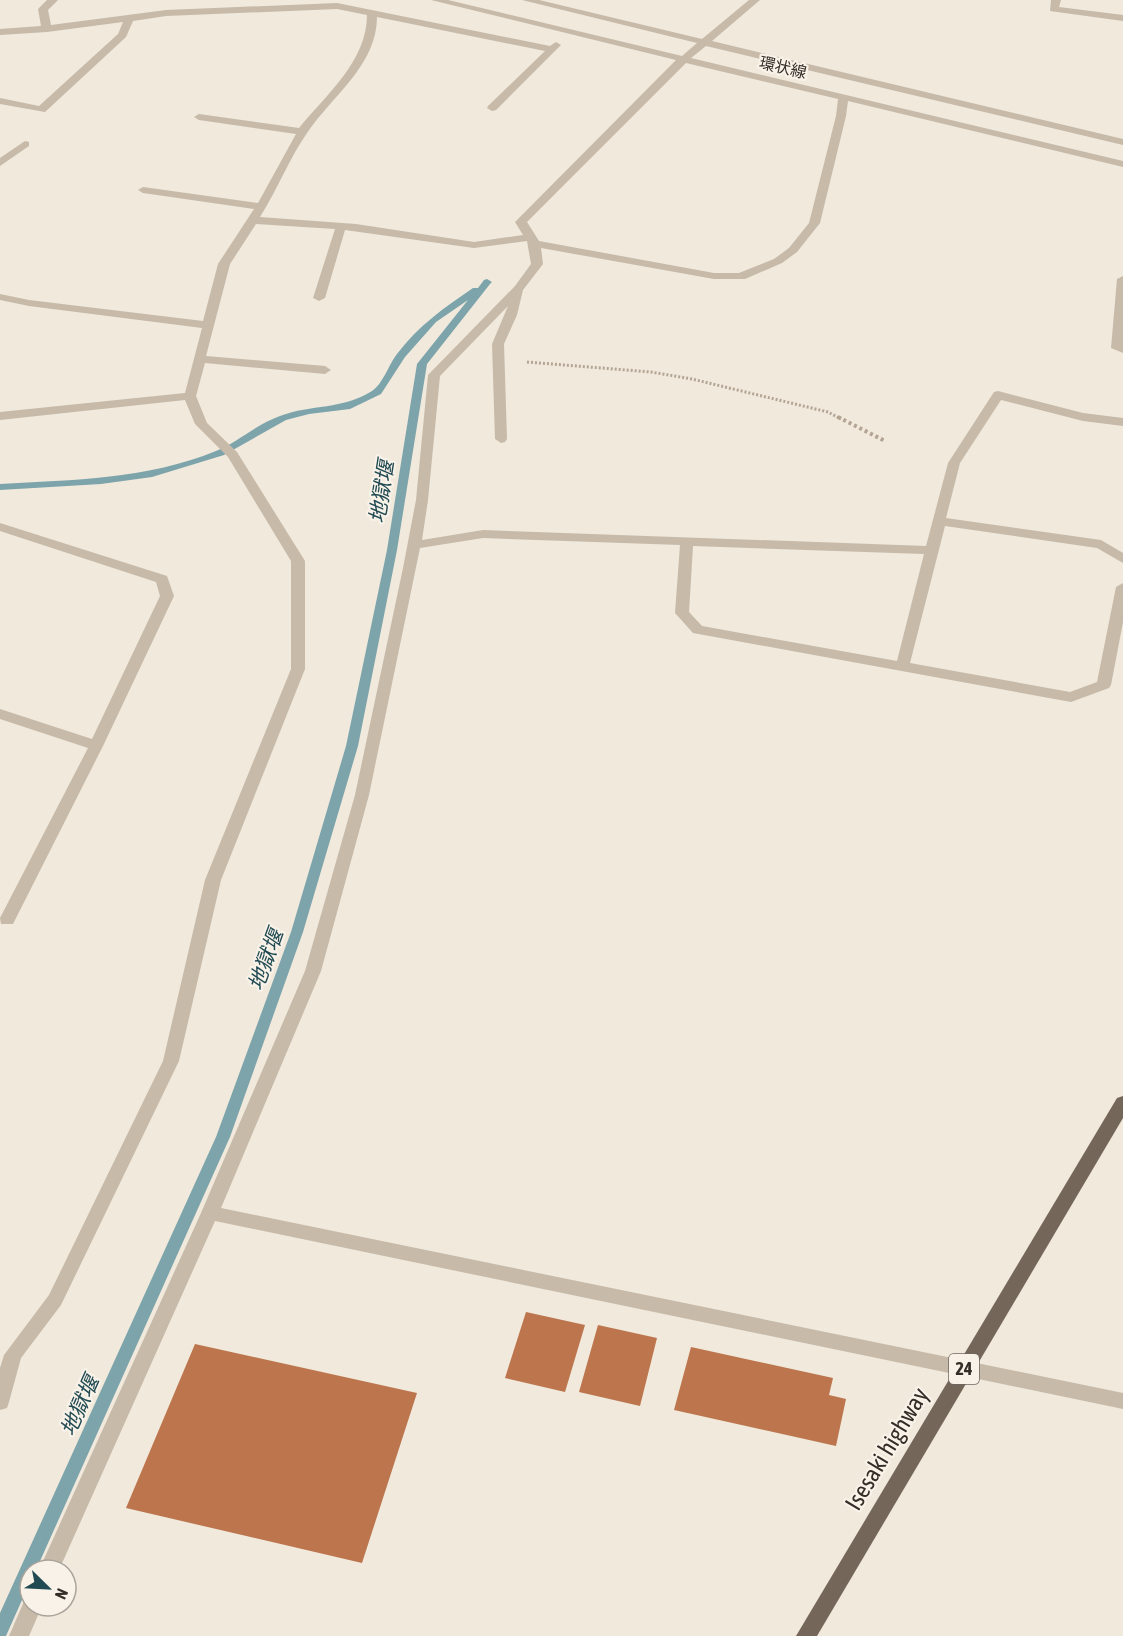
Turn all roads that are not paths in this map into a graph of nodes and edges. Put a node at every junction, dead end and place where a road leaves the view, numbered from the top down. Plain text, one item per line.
1 (53, 0) edge
2 (435, 0) edge
3 (527, 0) edge
4 (755, 0) edge
5 (1056, 0) edge
6 (347, 3) edge
7 (372, 12) junction
8 (1123, 18) edge
9 (129, 19) junction
10 (46, 29) junction
11 (0, 32) edge
12 (569, 33) junction
13 (705, 41) junction
14 (551, 50) junction
15 (683, 59) junction
16 (843, 96) junction
17 (0, 101) edge
18 (492, 108) dead end
19 (200, 117) dead end
20 (302, 132) junction
21 (1122, 140) edge
22 (25, 144) dead end
23 (0, 163) edge
24 (1123, 164) edge
25 (143, 190) dead end
26 (261, 207) junction
27 (252, 220) junction
28 (341, 226) junction
29 (533, 240) junction
30 (1123, 279) edge
31 (519, 288) junction
32 (0, 297) edge
33 (319, 298) dead end
34 (209, 325) junction
35 (1123, 349) edge
36 (200, 359) junction
37 (325, 370) dead end
38 (190, 396) junction
39 (0, 416) edge
40 (1123, 422) edge
41 (501, 439) dead end
42 (939, 521) junction
43 (0, 527) edge
44 (687, 541) junction
45 (413, 544) junction
46 (932, 550) junction
47 (1123, 559) edge
48 (1123, 587) edge
49 (1118, 640) edge
50 (902, 667) junction
51 (0, 714) edge
52 (96, 746) junction
53 (8, 920) dead end
54 (1123, 1103) edge
55 (210, 1213) junction
56 (964, 1368) junction
57 (1123, 1401) edge
58 (0, 1402) edge
59 (54, 1558) edge
60 (27, 1618) edge
61 (19, 1636) edge
62 (806, 1636) edge

1 - 10 street
2 - 12 street, 環状線
3 - 13 street, 環状線
4 - 13 street
5 - 8 street
6 - 7 street
6 - 9 street
7 - 14 street
7 - 20 street
9 - 10 street
9 - 17 street
10 - 11 street
12 - 14 street
12 - 15 street, 環状線
13 - 15 street
13 - 21 street, 環状線
14 - 18 street
15 - 16 street, 環状線
15 - 29 street
16 - 24 street, 環状線
16 - 29 street
19 - 20 street
20 - 26 street
22 - 23 street
25 - 26 street
26 - 27 street
27 - 28 street
27 - 34 street
28 - 29 street
28 - 33 street
29 - 31 street
30 - 35 street
31 - 41 street
31 - 45 street
32 - 34 street
34 - 36 street
36 - 37 street
36 - 38 street
38 - 39 street
38 - 58 street
40 - 42 street
42 - 46 street
42 - 47 street
43 - 52 street
44 - 45 street
44 - 46 street
44 - 50 street
45 - 55 street
46 - 50 street
48 - 49 street
49 - 50 street
51 - 52 street
52 - 53 street
54 - 56 main road, Isesaki highway / 24
55 - 56 street
55 - 59 street
56 - 57 street
56 - 62 main road, Isesaki highway / 24
60 - 61 street

